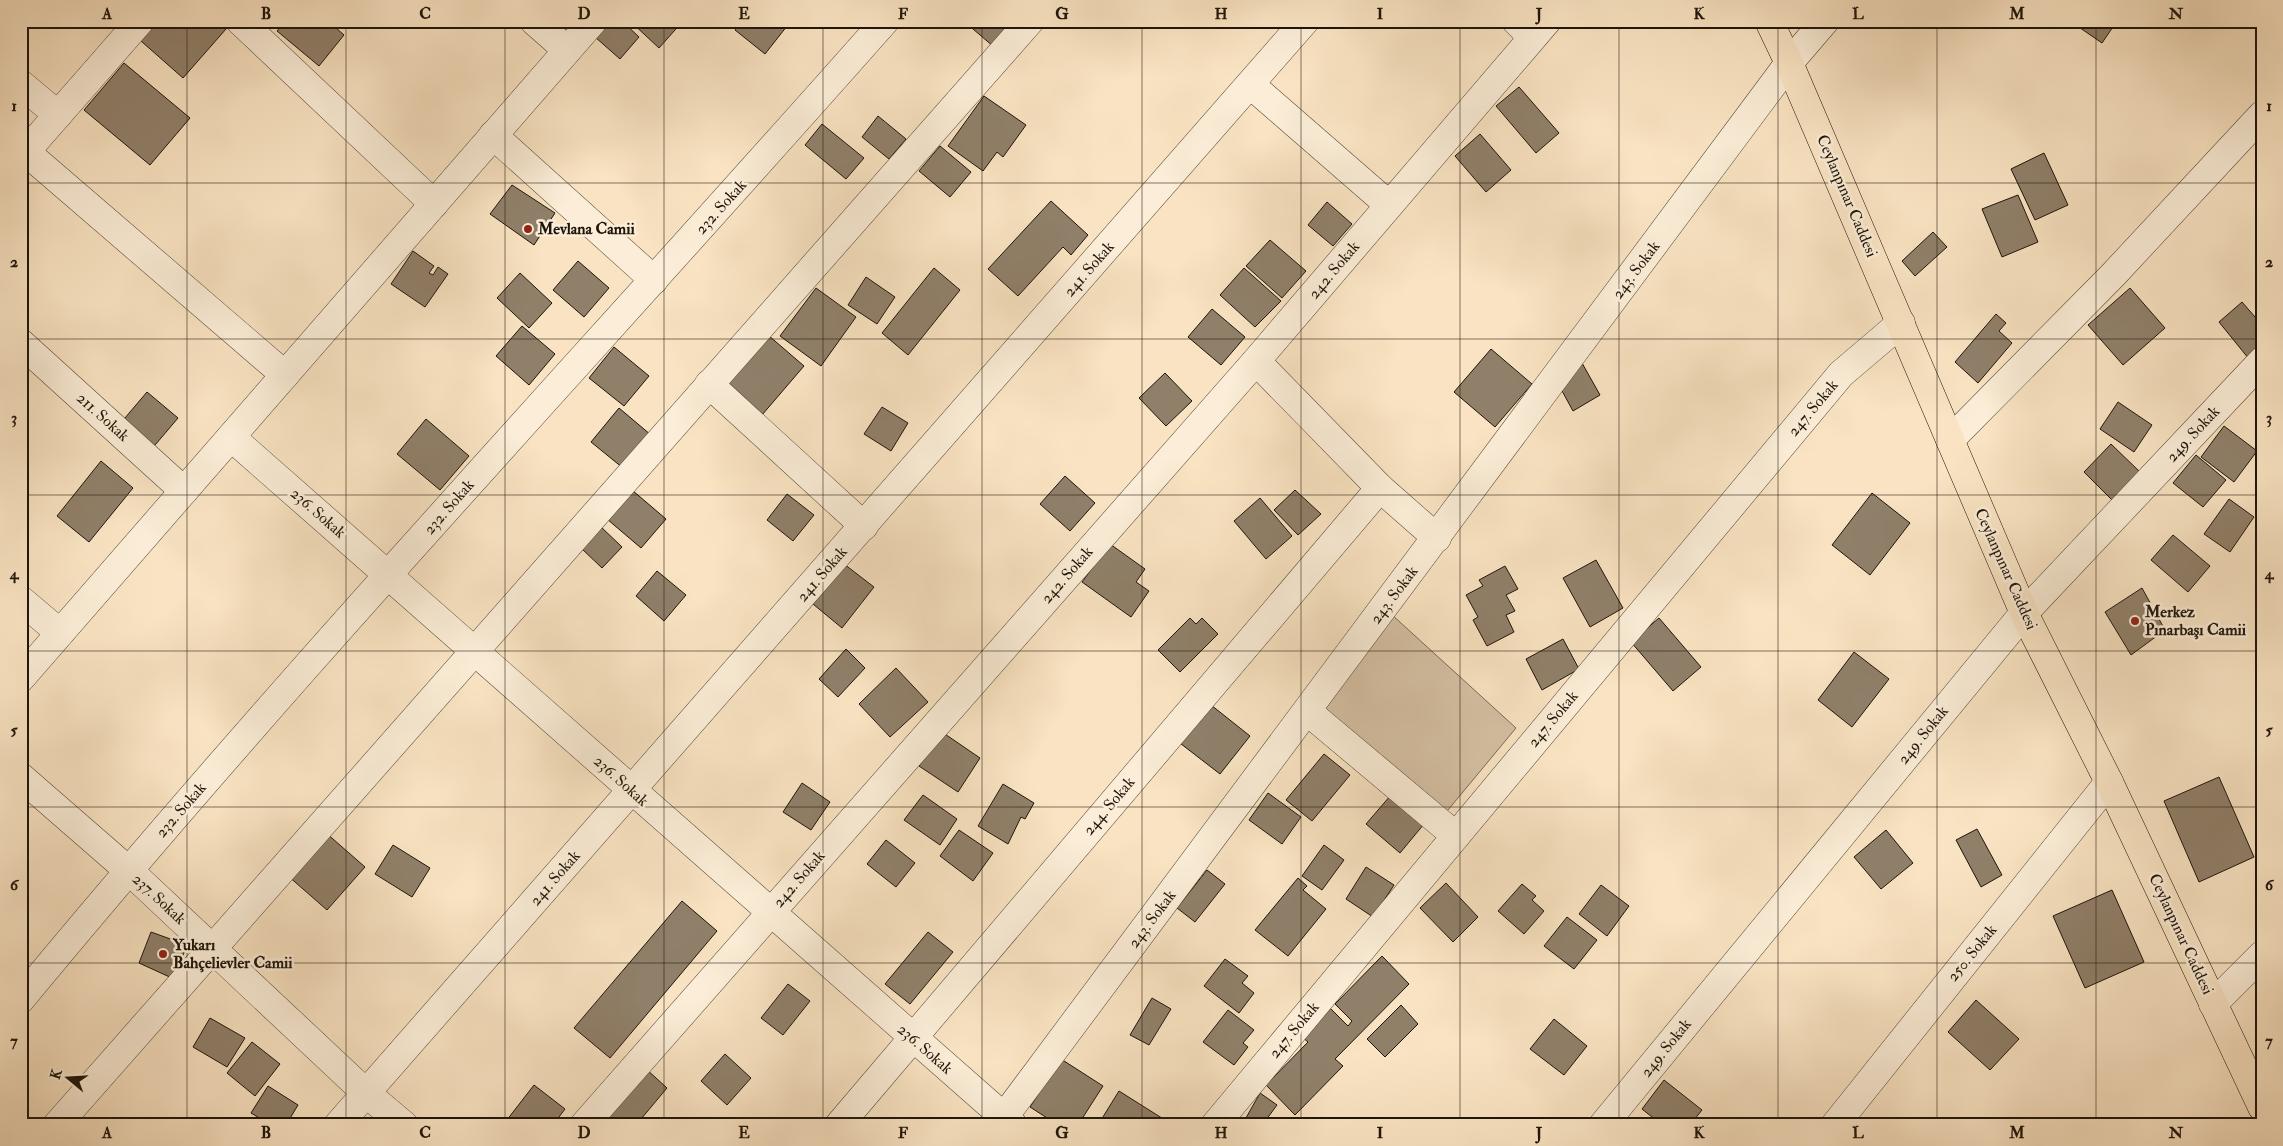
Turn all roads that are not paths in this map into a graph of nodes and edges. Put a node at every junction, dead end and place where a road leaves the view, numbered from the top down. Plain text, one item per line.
1 (140, 21) edge
2 (240, 21) edge
3 (534, 21) edge
4 (593, 21) edge
5 (885, 21) edge
6 (1030, 21) edge
7 (1305, 21) edge
8 (1769, 21) edge
9 (1825, 21) edge
10 (1531, 26) edge
11 (568, 50) junction
12 (1789, 63) junction
13 (21, 84) edge
14 (1252, 85) junction
15 (2262, 115) edge
16 (58, 116) junction
17 (494, 135) junction
18 (24, 154) edge
19 (434, 204) junction
20 (1389, 205) junction
21 (654, 280) junction
22 (1901, 323) junction
23 (21, 344) edge
24 (1256, 361) junction
25 (2262, 361) edge
26 (285, 375) junction
27 (709, 384) junction
28 (231, 437) junction
29 (1950, 440) junction
30 (1380, 488) junction
31 (184, 491) junction
32 (864, 526) junction
33 (1437, 538) junction
34 (388, 575) junction
35 (21, 600) edge
36 (2024, 613) junction
37 (60, 633) junction
38 (474, 651) junction
39 (21, 678) edge
40 (1307, 711) junction
41 (21, 777) edge
42 (2109, 782) junction
43 (632, 791) junction
44 (1456, 836) junction
45 (128, 870) junction
46 (769, 912) junction
47 (213, 948) junction
48 (2262, 955) edge
49 (21, 999) edge
50 (2213, 1004) junction
51 (912, 1037) junction
52 (366, 1093) junction
53 (2262, 1107) edge
54 (1005, 1122) edge
55 (57, 1125) edge
56 (338, 1125) edge
57 (404, 1125) edge
58 (584, 1125) edge
59 (839, 1125) edge
60 (1215, 1125) edge
61 (1603, 1125) edge
62 (1835, 1125) edge

1 - 16 street
2 - 19 street
3 - 11 street
4 - 11 street
5 - 21 street, 232. Sokak
6 - 27 street
7 - 14 street, 241. Sokak
8 - 12 main road, Ceylanpınar Caddesi
9 - 12 street, 243. Sokak
10 - 20 street, 242. Sokak
11 - 17 street
12 - 22 main road, Ceylanpınar Caddesi
12 - 33 street, 243. Sokak
13 - 16 street
14 - 20 street
14 - 32 street, 241. Sokak
15 - 29 street
16 - 18 street
17 - 19 street
17 - 21 street
18 - 26 street
19 - 26 street
20 - 24 street, 242. Sokak
21 - 34 street, 232. Sokak
22 - 29 main road, Ceylanpınar Caddesi
22 - 44 street, 247. Sokak
23 - 31 street, 211. Sokak
24 - 30 street
24 - 46 street, 242. Sokak
25 - 36 street, 249. Sokak
26 - 28 street
27 - 32 street
27 - 38 street
28 - 31 street
28 - 34 street, 236. Sokak
29 - 36 main road, Ceylanpınar Caddesi
30 - 33 street
30 - 51 street, 244. Sokak
31 - 37 street
32 - 43 street, 241. Sokak
33 - 40 street, 243. Sokak
34 - 38 street, 236. Sokak
34 - 45 street, 232. Sokak
35 - 37 street
36 - 42 main road, Ceylanpınar Caddesi
36 - 61 street, 249. Sokak
37 - 39 street
38 - 43 street, 236. Sokak
38 - 47 street
40 - 44 street
40 - 54 street, 243. Sokak
41 - 45 street, 237. Sokak
42 - 50 main road, Ceylanpınar Caddesi
42 - 62 street, 250. Sokak
43 - 46 street, 236. Sokak
43 - 52 street, 241. Sokak
44 - 60 street, 247. Sokak
45 - 47 street, 237. Sokak
45 - 49 street, 232. Sokak
46 - 51 street, 236. Sokak
46 - 58 street, 242. Sokak
47 - 52 street, 237. Sokak
47 - 55 street
48 - 50 street
50 - 53 main road, Ceylanpınar Caddesi
51 - 54 street, 236. Sokak
51 - 59 street, 244. Sokak
52 - 56 street, 241. Sokak
52 - 57 street, 237. Sokak

